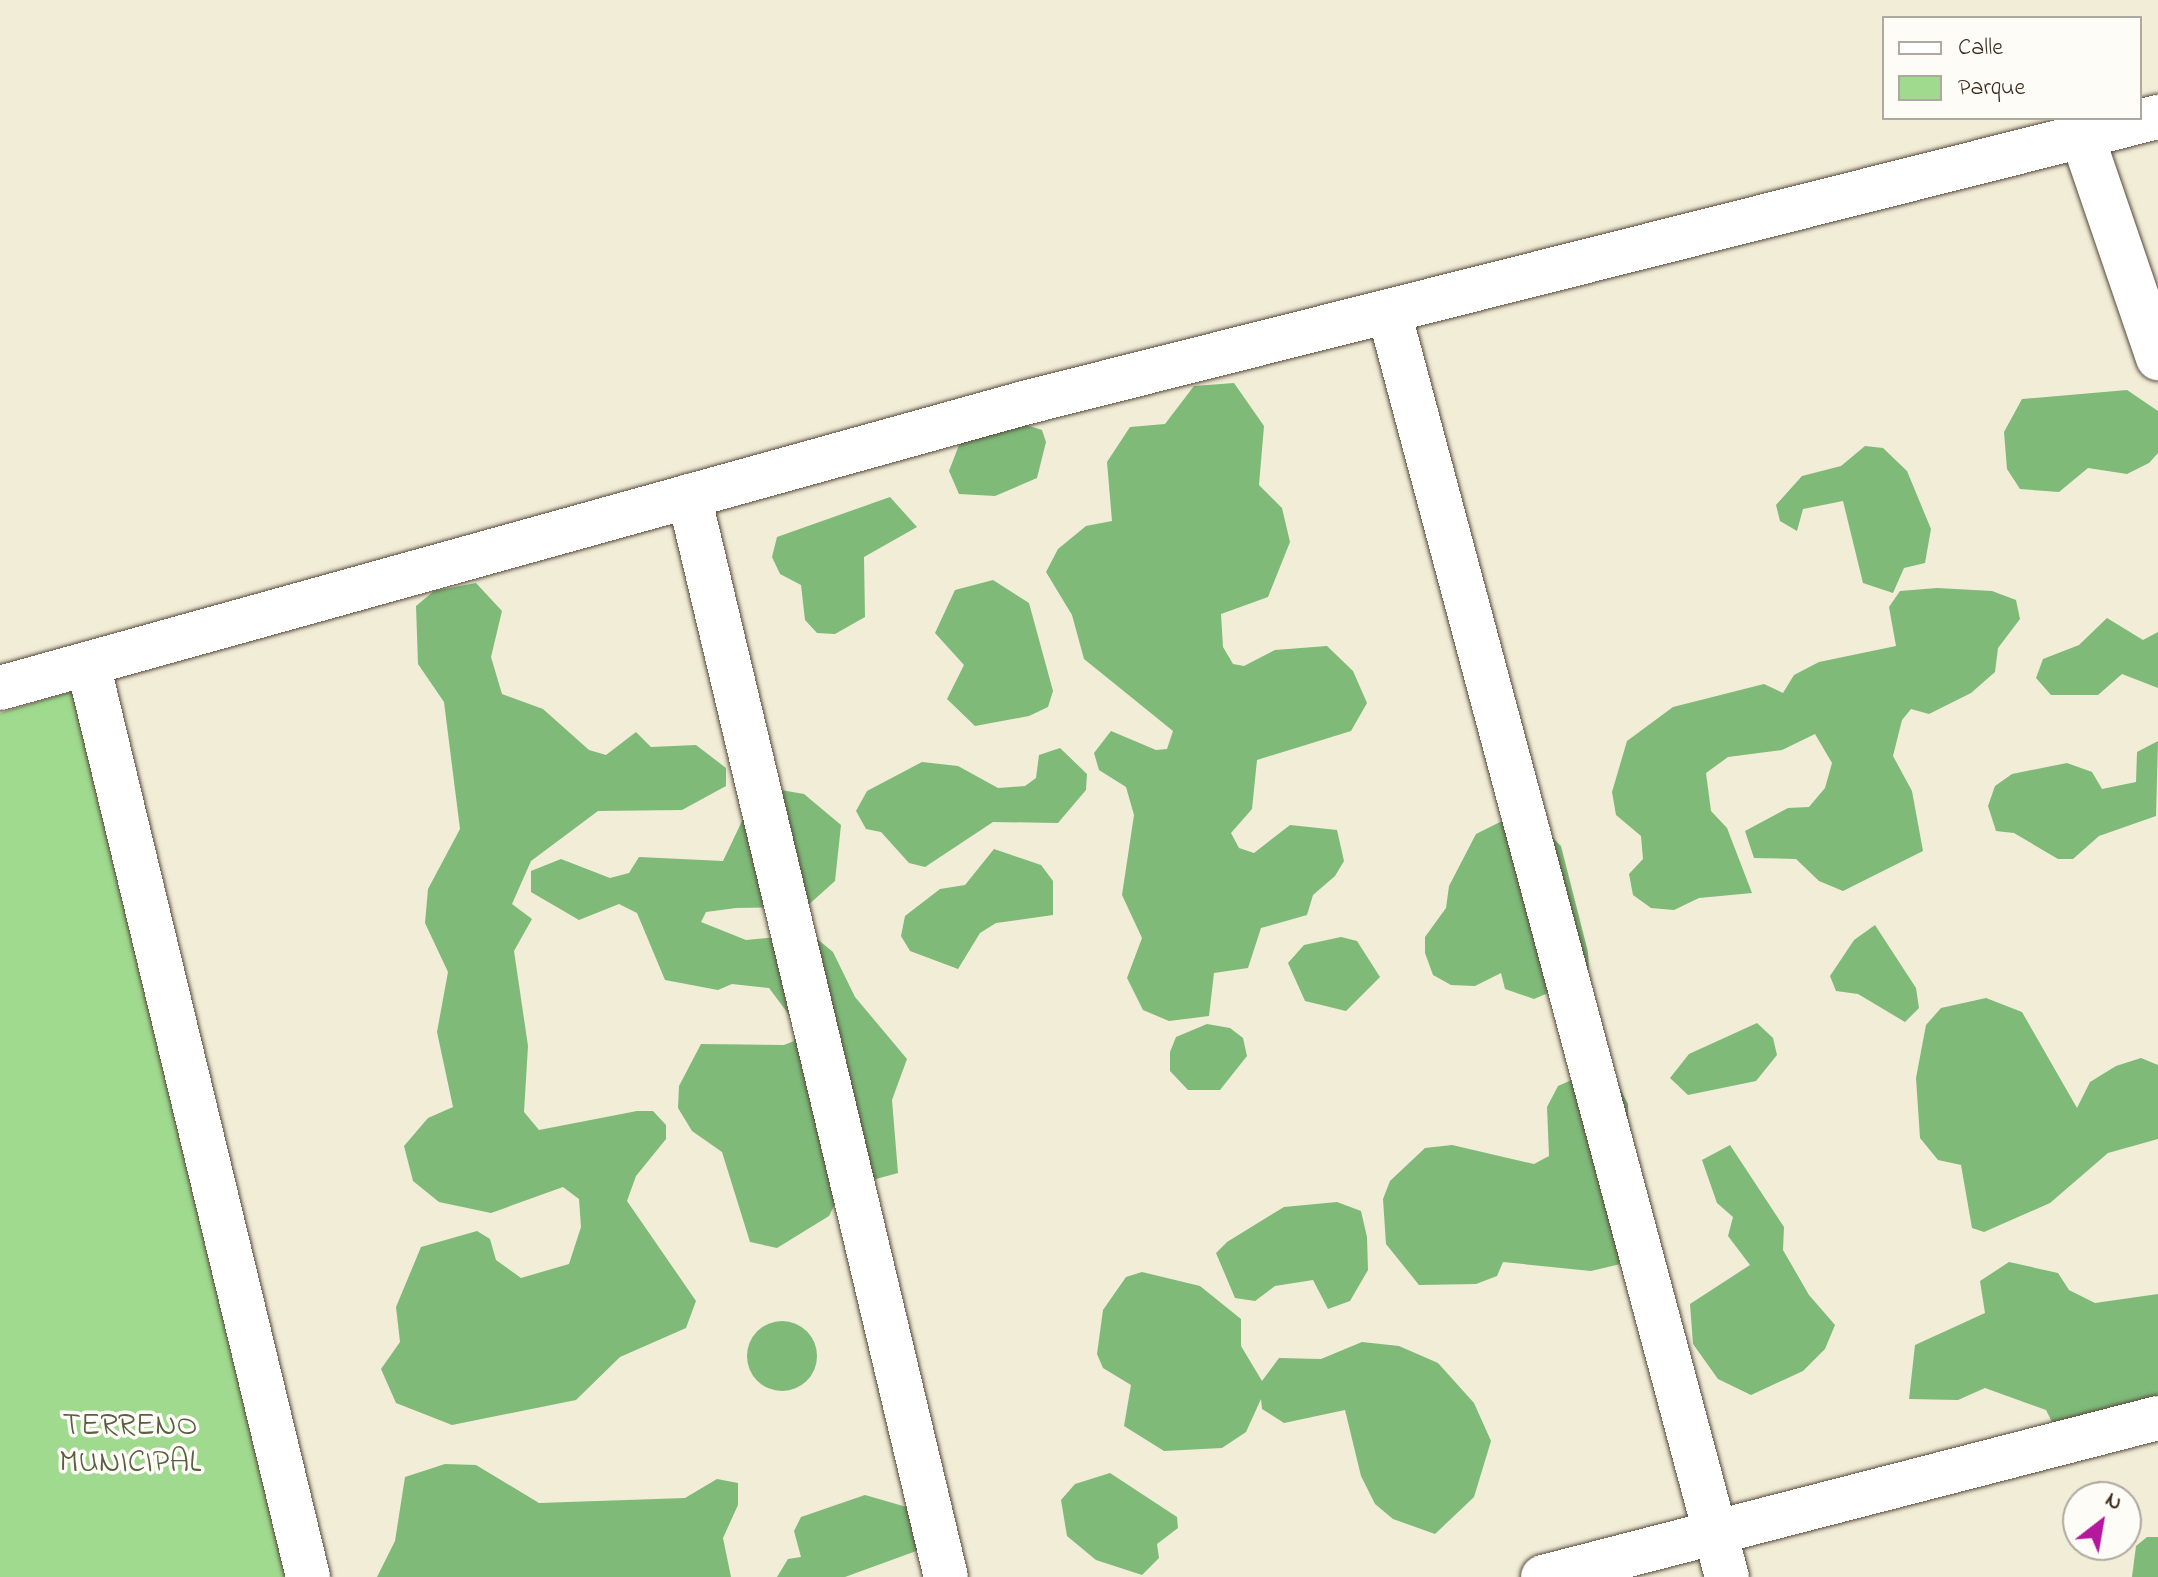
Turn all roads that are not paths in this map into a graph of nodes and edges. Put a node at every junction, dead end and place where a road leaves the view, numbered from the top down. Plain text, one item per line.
1 (2158, 117) edge
2 (2082, 136) junction
3 (1389, 312) junction
4 (2158, 358) edge
5 (689, 496) junction
6 (88, 664) junction
7 (0, 688) edge
8 (2158, 1418) edge
9 (1713, 1528) junction
10 (308, 1577) edge
11 (946, 1577) edge
12 (1543, 1577) edge
13 (1727, 1577) edge

1 - 2 street
2 - 3 street
2 - 4 street
3 - 5 street
3 - 9 street
5 - 6 street
5 - 11 street
6 - 7 street
6 - 10 street
8 - 9 street
9 - 12 street
9 - 13 street

